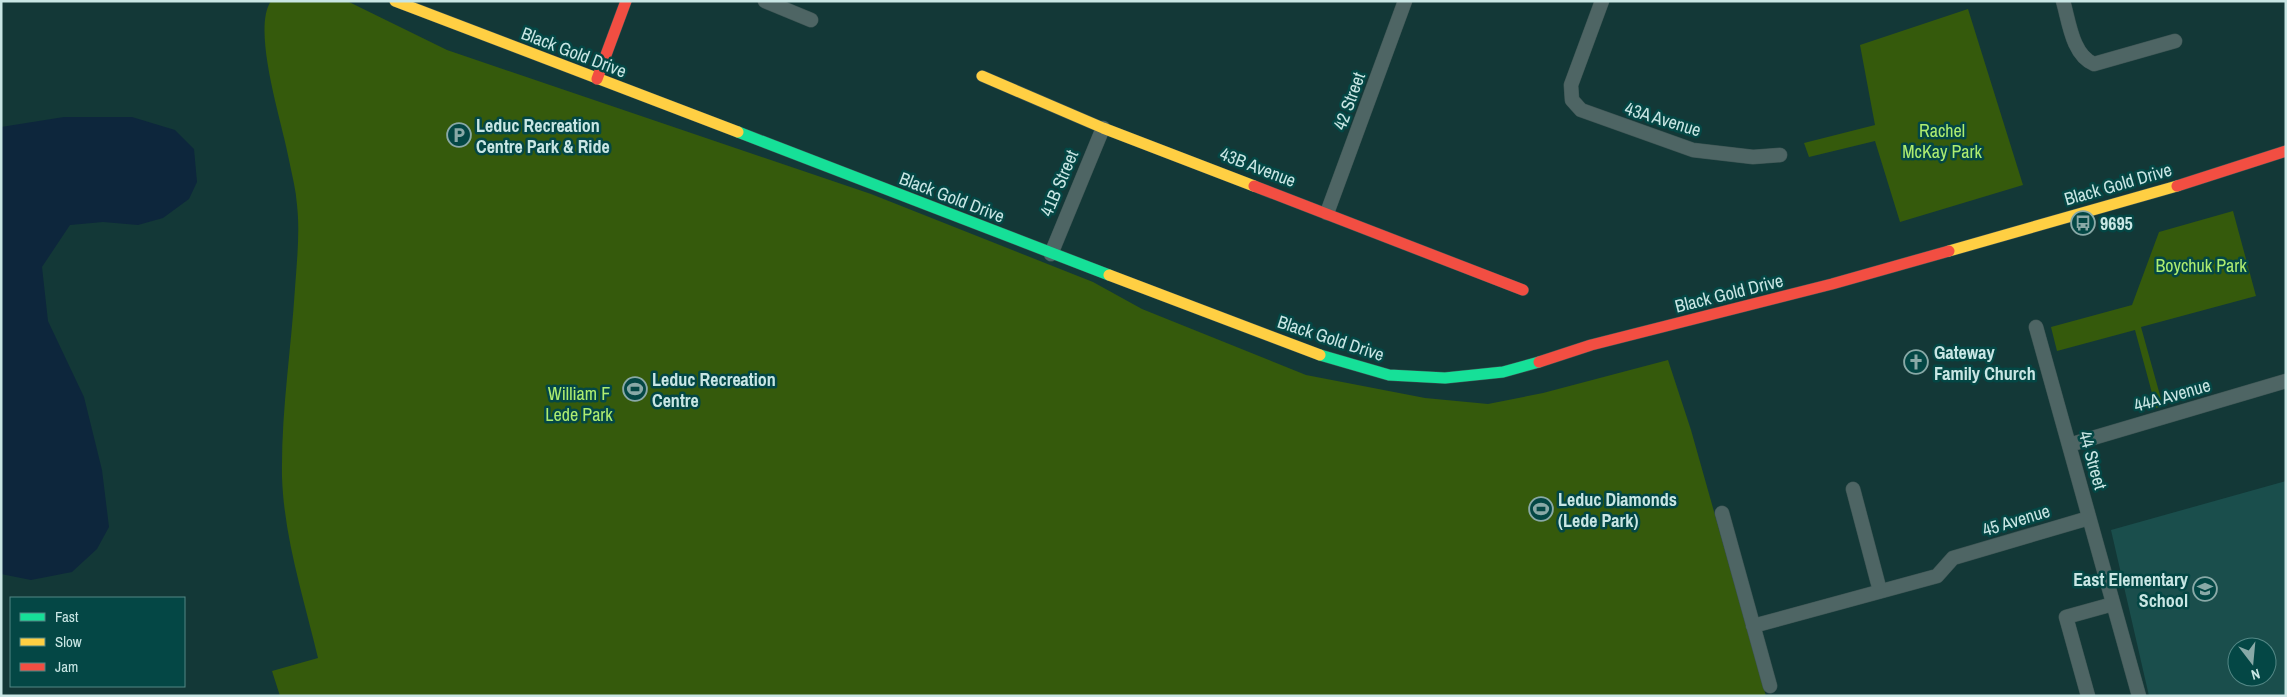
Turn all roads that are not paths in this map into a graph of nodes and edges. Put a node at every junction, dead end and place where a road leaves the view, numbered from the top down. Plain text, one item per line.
1 (395, 1) edge
2 (626, 1) edge
3 (765, 1) edge
4 (1405, 1) edge
5 (1602, 1) edge
6 (2063, 1) edge
7 (811, 20) dead end
8 (2176, 42) dead end
9 (982, 76) dead end
10 (597, 79) junction
11 (1103, 128) junction
12 (2286, 151) edge
13 (1780, 155) dead end
14 (1328, 213) junction
15 (1051, 254) junction
16 (1523, 290) dead end
17 (2036, 327) dead end
18 (2286, 381) edge
19 (2069, 445) junction
20 (1853, 489) dead end
21 (1722, 513) dead end
22 (2089, 518) junction
23 (1880, 591) junction
24 (2113, 604) junction
25 (1753, 626) junction
26 (1770, 686) dead end
27 (2088, 696) edge
28 (2139, 696) edge

1 - 10 main road, Black Gold Drive
2 - 10 main road
3 - 7 street
4 - 14 street, 42 Street
5 - 13 street, 43A Avenue
6 - 8 street
9 - 11 main road, 43B Avenue
10 - 15 main road, Black Gold Drive
11 - 14 main road, 43B Avenue
11 - 15 street, 41B Street
12 - 15 main road, Black Gold Drive
14 - 16 main road, 43B Avenue
17 - 19 street, 44 Street
18 - 19 street, 44A Avenue
19 - 22 street, 44 Street
20 - 23 street
21 - 25 street
22 - 23 street, 45 Avenue
22 - 24 street, 44 Street
23 - 25 street
24 - 27 street
24 - 28 street, 44 Street
25 - 26 street

